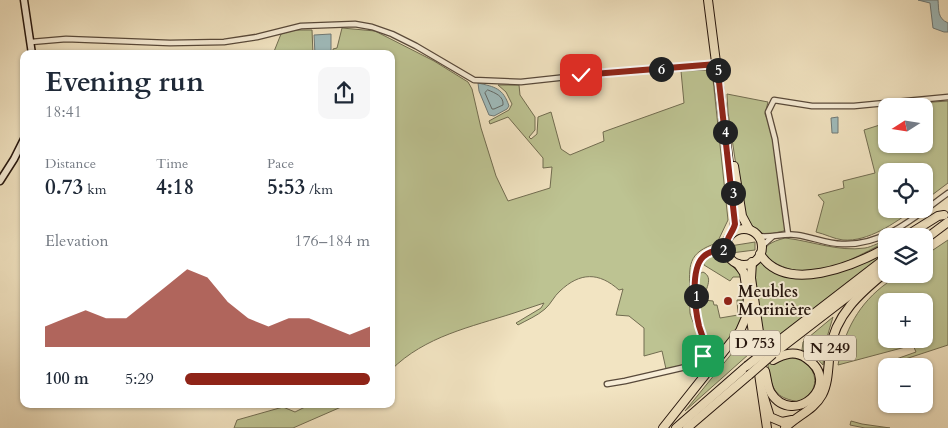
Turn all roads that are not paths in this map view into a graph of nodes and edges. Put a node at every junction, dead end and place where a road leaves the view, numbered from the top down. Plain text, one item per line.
1 (24, 0) edge
2 (708, 0) edge
3 (31, 42) junction
4 (32, 50) edge
5 (717, 64) junction
6 (948, 97) edge
7 (722, 99) junction
8 (20, 147) edge
9 (0, 181) edge
10 (948, 193) edge
11 (947, 217) edge
12 (919, 228) edge
13 (929, 228) edge
14 (749, 229) junction
15 (933, 231) edge
16 (733, 232) junction
17 (788, 234) junction
18 (758, 236) junction
19 (773, 237) junction
20 (726, 249) junction
21 (761, 250) junction
22 (878, 252) edge
23 (752, 262) junction
24 (738, 264) junction
25 (878, 265) edge
26 (878, 273) edge
27 (878, 279) edge
28 (748, 295) junction
29 (773, 354) junction
30 (765, 371) junction
31 (607, 384) dead end
32 (762, 391) junction
33 (770, 418) junction
34 (792, 420) junction
35 (663, 428) edge
36 (676, 428) edge
37 (687, 428) edge
38 (767, 428) edge
39 (772, 428) edge
40 (785, 428) edge

1 - 3 main road
2 - 5 main road
3 - 4 main road
3 - 5 street
5 - 7 main road
6 - 17 street
7 - 14 main road
7 - 16 main road
8 - 9 main road
10 - 17 street
11 - 12 main road
11 - 13 main road
11 - 15 main road
14 - 16 main road
14 - 18 main road
16 - 20 main road
17 - 19 street
18 - 19 street
18 - 21 main road
19 - 21 street
20 - 24 main road
20 - 31 street
21 - 22 main road
21 - 23 main road
23 - 24 main road
23 - 30 main road, D 753
24 - 28 main road, D 753
25 - 29 main road, N 249
26 - 29 main road, N 249
27 - 34 main road, N 249
28 - 32 main road, D 753
28 - 35 main road
29 - 30 main road, N 249
29 - 36 main road, N 249, bridge
29 - 37 main road, N 249, bridge
30 - 33 main road, D 753
32 - 33 main road
32 - 38 main road, D 753
33 - 34 main road
33 - 39 main road, D 753
34 - 40 main road, N 249

